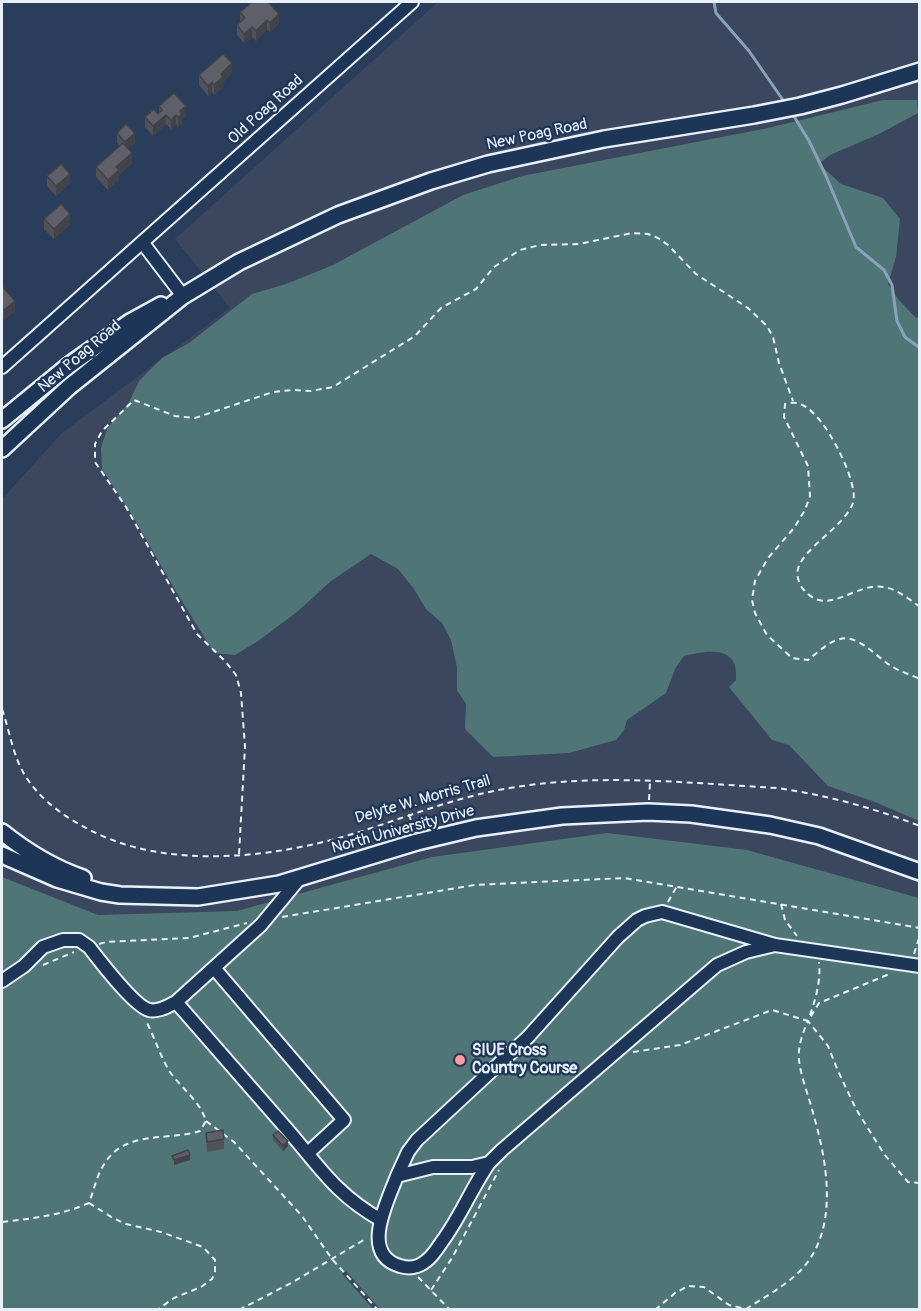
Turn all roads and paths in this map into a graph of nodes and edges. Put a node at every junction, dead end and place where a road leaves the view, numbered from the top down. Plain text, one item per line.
1 (412, 2) edge
2 (920, 71) edge
3 (142, 242) junction
4 (183, 296) junction
5 (2, 367) edge
6 (793, 401) junction
7 (2, 420) edge
8 (2, 448) edge
9 (920, 607) edge
10 (920, 679) edge
11 (2, 710) edge
12 (650, 782) junction
13 (648, 812) junction
14 (410, 814) junction
15 (920, 826) edge
16 (2, 832) edge
17 (417, 842) junction
18 (239, 854) junction
19 (2, 855) edge
20 (920, 872) edge
21 (300, 878) junction
22 (677, 886) junction
23 (143, 895) junction
24 (662, 912) junction
25 (265, 920) junction
26 (920, 928) edge
27 (920, 935) edge
28 (775, 945) junction
29 (89, 947) junction
30 (41, 965) dead end
31 (915, 966) edge
32 (214, 968) junction
33 (2, 981) edge
34 (176, 1002) junction
35 (138, 1005) junction
36 (808, 1020) junction
37 (633, 1052) dead end
38 (206, 1121) junction
39 (308, 1153) junction
40 (495, 1165) junction
41 (397, 1176) junction
42 (920, 1183) edge
43 (88, 1203) junction
44 (2, 1222) edge
45 (379, 1226) junction
46 (332, 1259) junction
47 (410, 1267) junction
48 (431, 1290) junction
49 (157, 1310) edge
50 (238, 1310) edge
51 (378, 1310) edge
52 (450, 1310) edge
53 (655, 1310) edge

1 - 3 street, Old Poag Road
2 - 4 main road, New Poag Road
3 - 4 street
3 - 5 street, Old Poag Road
4 - 7 main road, New Poag Road
4 - 8 main road, New Poag Road
6 - 9 path
6 - 10 path
6 - 18 path
11 - 18 path, Delyte W. Morris Trail
12 - 13 path
12 - 14 path, Delyte W. Morris Trail
12 - 15 path, Delyte W. Morris Trail
13 - 17 main road, North University Drive
13 - 20 main road, North University Drive
14 - 17 path
14 - 18 path, Delyte W. Morris Trail
16 - 23 main road, North University Drive
17 - 21 main road, North University Drive
19 - 23 main road, North University Drive
21 - 23 main road, North University Drive
21 - 25 street
22 - 24 path
22 - 25 path
22 - 26 path
24 - 28 street
24 - 41 street
25 - 29 path
25 - 32 street
27 - 31 path
28 - 31 street
28 - 40 street
29 - 30 path
29 - 33 street
29 - 35 street
31 - 36 path
32 - 34 street
32 - 39 street
34 - 35 street
34 - 39 street
35 - 38 path
36 - 37 path
36 - 42 path
36 - 53 path
38 - 43 path
38 - 46 path
39 - 45 street
40 - 41 street
40 - 47 street
40 - 48 path
41 - 45 street
43 - 44 path
43 - 49 path
45 - 46 path
45 - 47 street
46 - 50 path
46 - 51 path
47 - 48 path
48 - 52 path

